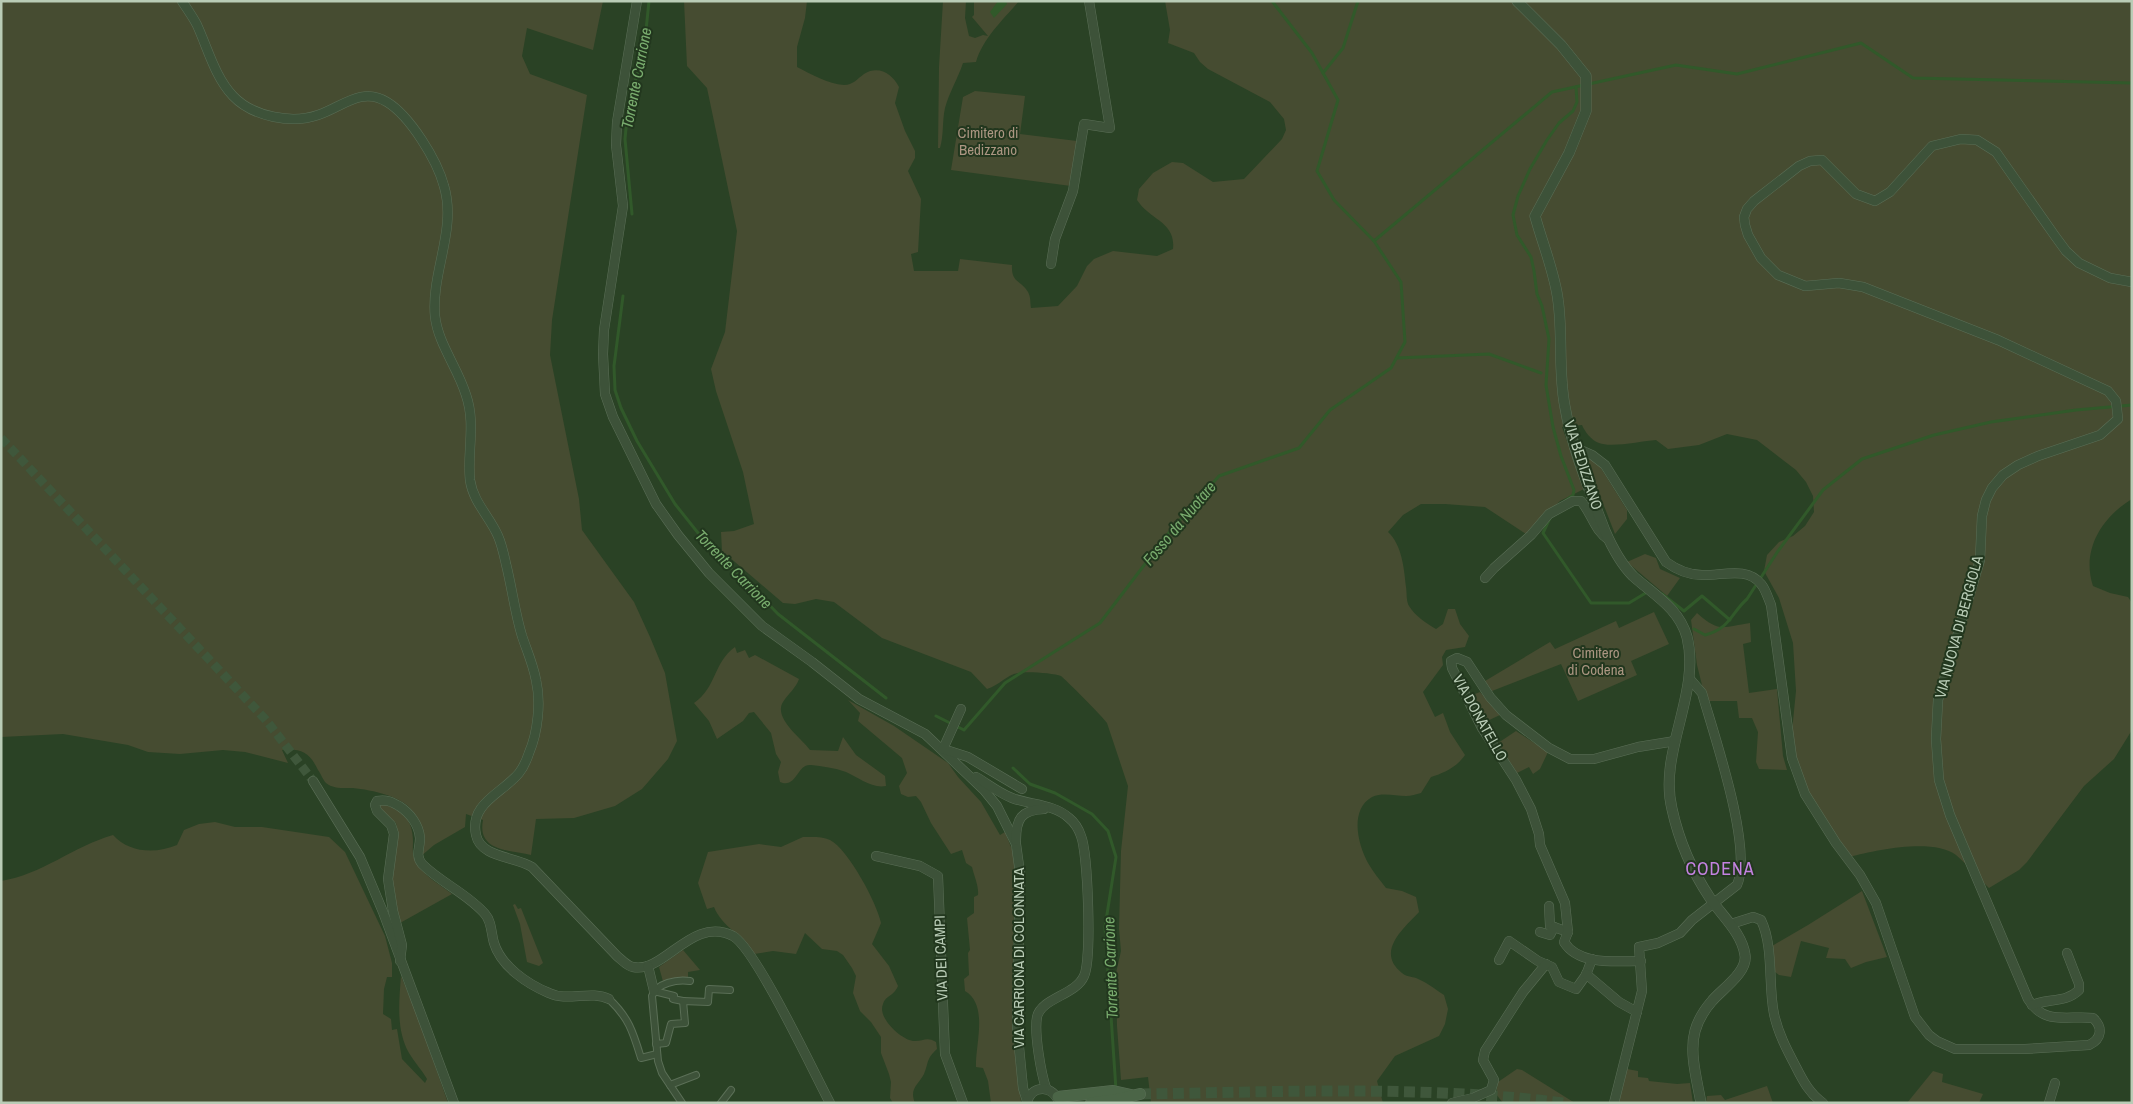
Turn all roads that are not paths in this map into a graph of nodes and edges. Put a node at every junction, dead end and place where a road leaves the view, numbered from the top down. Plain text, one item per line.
1 (182, 1) edge
2 (637, 1) edge
3 (1089, 1) edge
4 (1517, 1) edge
5 (1052, 264) dead end
6 (2132, 282) edge
7 (1574, 447) junction
8 (1609, 540) junction
9 (1486, 578) dead end
10 (1689, 678) junction
11 (961, 709) dead end
12 (1675, 741) junction
13 (944, 749) junction
14 (958, 766) junction
15 (313, 781) tunnel mouth
16 (1022, 789) dead end
17 (1051, 808) junction
18 (1016, 844) junction
19 (876, 856) dead end
20 (1712, 901) junction
21 (1549, 906) dead end
22 (1731, 924) junction
23 (1554, 927) junction
24 (1540, 932) dead end
25 (1568, 932) junction
26 (2067, 954) dead end
27 (1592, 959) junction
28 (1499, 960) dead end
29 (400, 961) junction
30 (1640, 961) junction
31 (1546, 964) junction
32 (646, 966) junction
33 (1586, 974) junction
34 (690, 981) dead end
35 (730, 990) dead end
36 (652, 994) junction
37 (609, 999) joint
38 (683, 1001) junction
39 (2032, 1005) junction
40 (1638, 1012) junction
41 (656, 1044) junction
42 (657, 1054) junction
43 (696, 1074) dead end
44 (2055, 1083) dead end
45 (669, 1084) junction
46 (1046, 1088) junction
47 (731, 1090) dead end
48 (1059, 1100) edge
49 (1027, 1102) edge
50 (454, 1103) edge
51 (682, 1103) edge
52 (721, 1103) edge
53 (830, 1103) edge
54 (963, 1103) edge
55 (1091, 1103) edge
56 (1452, 1103) edge
57 (1614, 1103) edge
58 (1701, 1103) edge
59 (1823, 1103) edge
60 (2049, 1103) edge

1 - 32 street
2 - 13 street, VIA CARRIONA DI COLONNATA
3 - 5 street
4 - 7 street, VIA BEDIZZANO
6 - 39 street, VIA NUOVA DI BERGIOLA
7 - 8 street, VIA BEDIZZANO
7 - 39 street
8 - 9 street
8 - 10 street, VIA BEDIZZANO
10 - 12 street, VIA BEDIZZANO
10 - 20 street
11 - 13 street
12 - 20 street, VIA BEDIZZANO
12 - 25 street, VIA DONATELLO
13 - 14 street, VIA CARRIONA DI COLONNATA
13 - 16 street
14 - 17 street, VIA CARRIONA DI COLONNATA
14 - 18 street, VIA CARRIONA DI COLONNATA
15 - 29 street
17 - 18 street, VIA CARRIONA DI COLONNATA
17 - 46 street, VIA CARRIONA DI COLONNATA
18 - 49 street, VIA CARRIONA DI COLONNATA
19 - 54 street, VIA DEI CAMPI
20 - 22 street, VIA BEDIZZANO
20 - 30 street
21 - 23 street
22 - 58 street, VIA BEDIZZANO
22 - 59 street
23 - 24 street
23 - 25 street
25 - 27 street
26 - 39 street
27 - 30 street
27 - 33 street
28 - 31 street
29 - 37 street
29 - 50 street
30 - 40 street
31 - 33 street
31 - 56 street
32 - 36 street
32 - 53 street
33 - 40 street
34 - 36 street
35 - 38 street
36 - 38 street
36 - 41 street
37 - 42 street
38 - 41 street
40 - 57 street
41 - 42 street
42 - 45 street
43 - 45 street
44 - 60 street
45 - 51 street
46 - 48 street
46 - 49 street, VIA CARRIONA DI COLONNATA
47 - 52 street
48 - 55 main road

